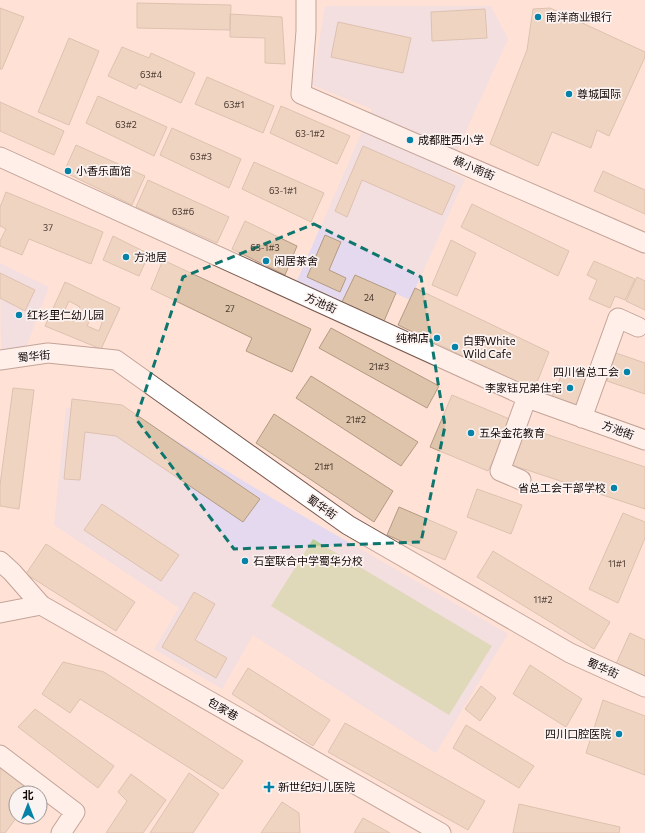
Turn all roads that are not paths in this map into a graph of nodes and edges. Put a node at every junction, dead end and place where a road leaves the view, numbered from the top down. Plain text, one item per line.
1 (306, 0) edge
2 (0, 157) edge
3 (645, 243) edge
4 (638, 327) dead end
5 (0, 360) edge
6 (527, 397) junction
7 (582, 418) junction
8 (645, 440) edge
9 (521, 480) dead end
10 (0, 560) edge
11 (41, 605) junction
12 (0, 613) edge
13 (645, 687) edge
14 (0, 755) edge
15 (61, 833) edge
16 (441, 833) edge

1 - 3 street, 横小南街
2 - 6 street, 方池街
4 - 7 street
5 - 13 street, 蜀华街
6 - 7 street, 方池街
6 - 9 street
7 - 8 street, 方池街
10 - 11 street, 包家巷
11 - 12 street
11 - 16 street, 包家巷
14 - 15 street

